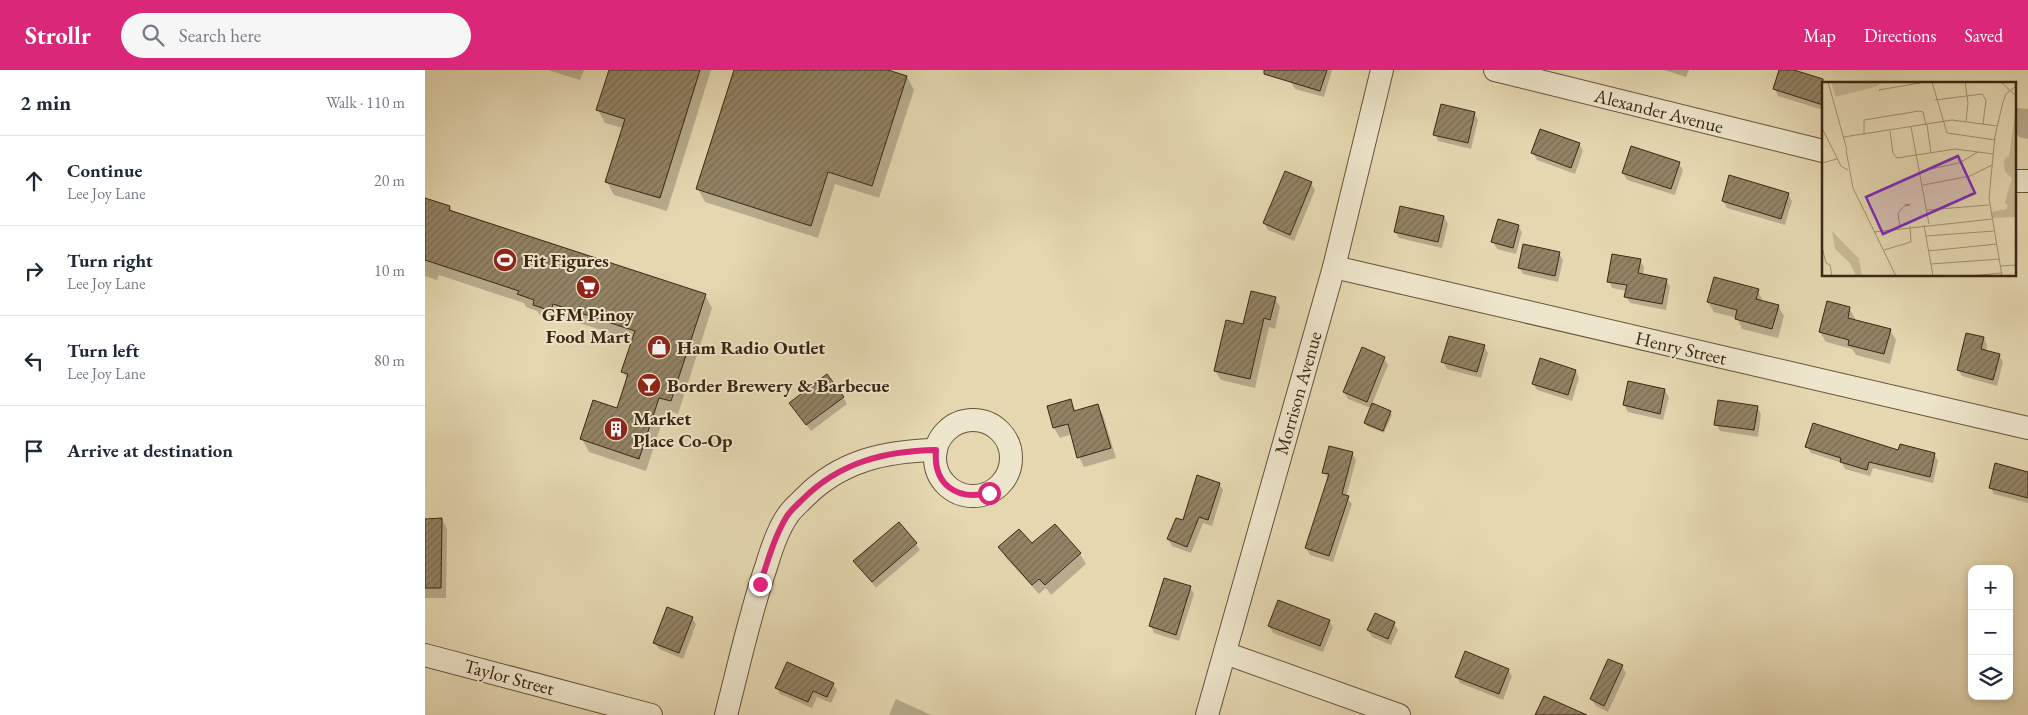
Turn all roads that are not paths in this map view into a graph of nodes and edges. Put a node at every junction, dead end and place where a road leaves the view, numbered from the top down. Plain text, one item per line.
1 (1382, 70) edge
2 (1495, 70) edge
3 (1822, 151) edge
4 (2028, 180) edge
5 (2015, 181) edge
6 (1334, 267) junction
7 (2028, 428) edge
8 (936, 450) dead end
9 (1225, 653) junction
10 (425, 654) edge
11 (651, 715) edge
12 (726, 715) edge
13 (1207, 715) edge
14 (1399, 715) edge

1 - 6 street, Morrison Avenue
2 - 3 street, Alexander Avenue
4 - 5 street
6 - 7 street, Henry Street
6 - 9 street, Morrison Avenue
8 - 12 street
9 - 13 street, Morrison Avenue
9 - 14 street
10 - 11 street, Taylor Street

